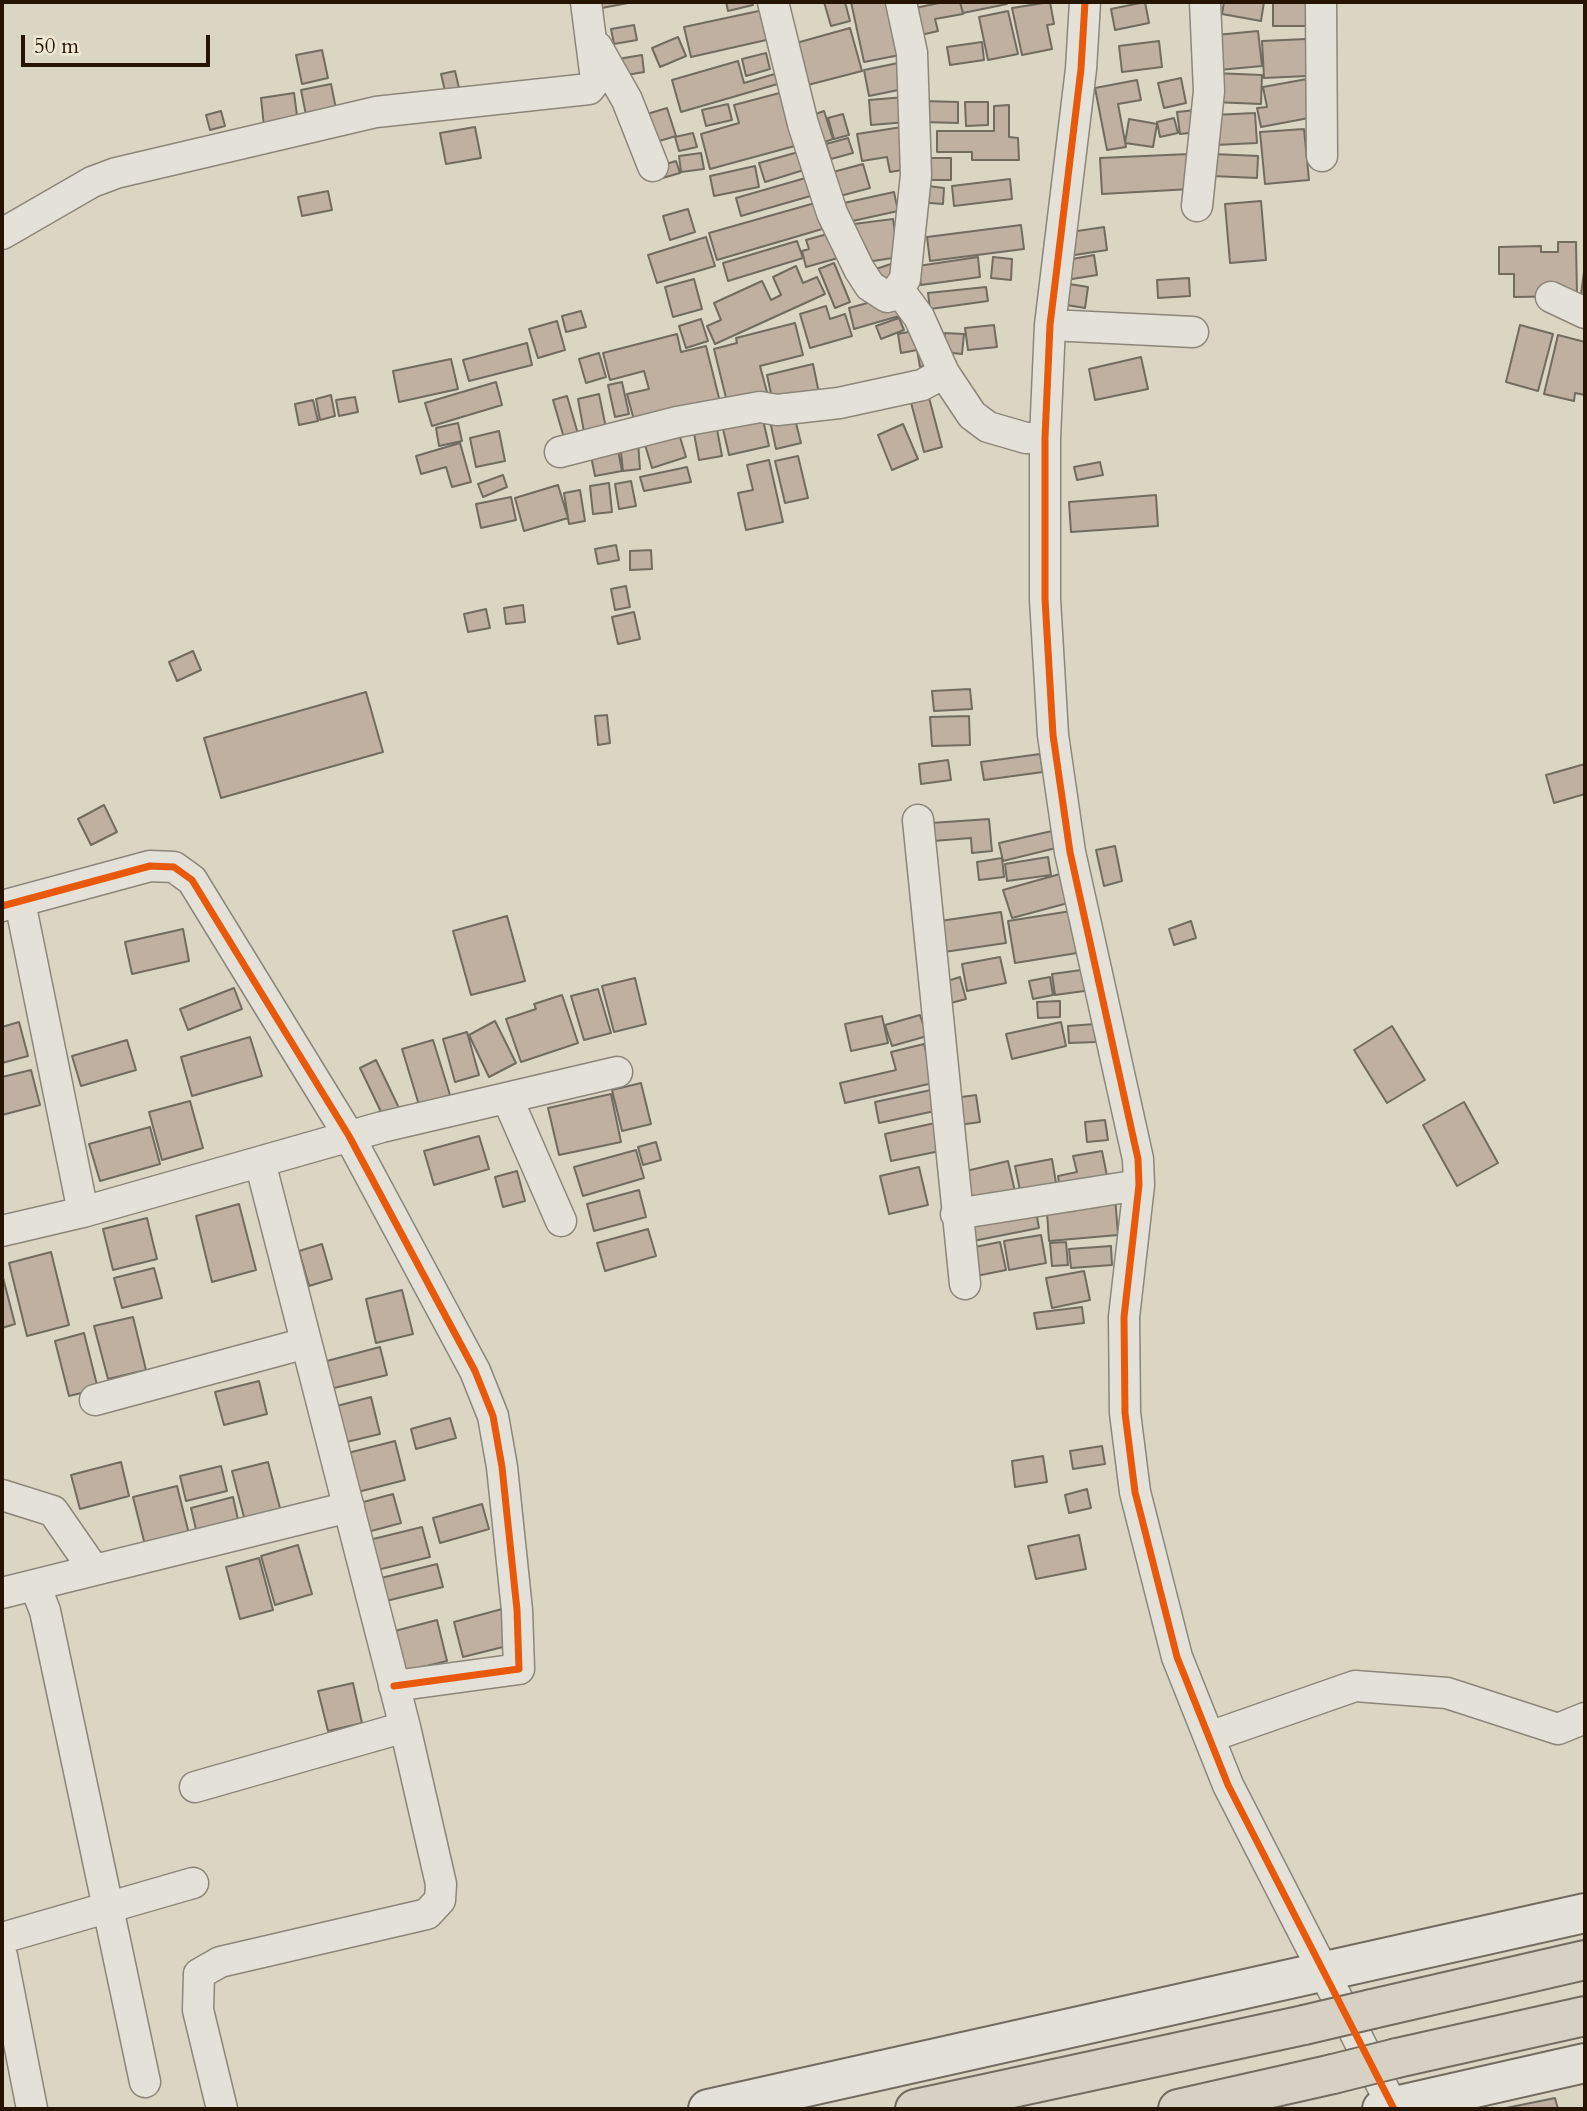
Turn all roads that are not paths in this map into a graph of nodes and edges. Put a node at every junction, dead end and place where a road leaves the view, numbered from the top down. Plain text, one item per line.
1 (586, 2) edge
2 (773, 2) edge
3 (901, 2) edge
4 (1085, 2) edge
5 (1205, 2) edge
6 (1321, 2) edge
7 (592, 38) junction
8 (1322, 156) dead end
9 (653, 166) dead end
10 (1197, 206) dead end
11 (2, 234) edge
12 (899, 290) junction
13 (1551, 297) dead end
14 (1585, 313) edge
15 (1049, 325) junction
16 (1193, 332) dead end
17 (944, 373) junction
18 (1045, 439) junction
19 (561, 452) dead end
20 (918, 820) dead end
21 (11, 904) edge
22 (617, 1072) dead end
23 (508, 1100) junction
24 (349, 1136) junction
25 (260, 1162) junction
26 (1139, 1185) junction
27 (83, 1212) junction
28 (956, 1214) junction
29 (561, 1221) dead end
30 (2, 1231) edge
31 (965, 1284) dead end
32 (306, 1343) junction
33 (95, 1400) dead end
34 (2, 1495) edge
35 (349, 1507) junction
36 (94, 1570) junction
37 (35, 1585) junction
38 (2, 1593) edge
39 (394, 1686) junction
40 (1585, 1718) edge
41 (405, 1727) junction
42 (1209, 1737) junction
43 (195, 1787) dead end
44 (193, 1883) dead end
45 (107, 1908) junction
46 (1585, 1913) edge
47 (2, 1938) edge
48 (2, 1956) edge
49 (1585, 1960) edge
50 (1323, 1971) junction
51 (1585, 2016) edge
52 (1585, 2063) edge
53 (145, 2082) dead end
54 (32, 2109) edge
55 (222, 2109) edge
56 (708, 2109) edge
57 (915, 2109) edge
58 (1178, 2109) edge
59 (1390, 2109) edge

1 - 7 street
2 - 12 street
3 - 12 street
4 - 15 street
5 - 10 street
6 - 8 street
7 - 9 street
7 - 11 street
12 - 17 street
13 - 14 street
15 - 16 street
15 - 18 street
17 - 18 street
17 - 19 street
18 - 26 street
20 - 28 street
21 - 24 street
21 - 27 street
22 - 23 street
23 - 24 street
23 - 29 street
24 - 25 street
24 - 39 street
25 - 27 street
25 - 32 street
26 - 28 street
26 - 42 street
27 - 30 street
28 - 31 street
32 - 33 street
32 - 35 street
34 - 36 street
35 - 36 street
35 - 39 street
36 - 37 street
37 - 38 street
37 - 45 street
39 - 41 street
40 - 42 street
41 - 43 street
41 - 55 street
42 - 50 street
44 - 45 street
45 - 47 street
45 - 53 street
46 - 50 street
48 - 54 street
49 - 57 highway, bridge
50 - 56 street
50 - 59 street
51 - 58 highway, bridge
52 - 59 street

